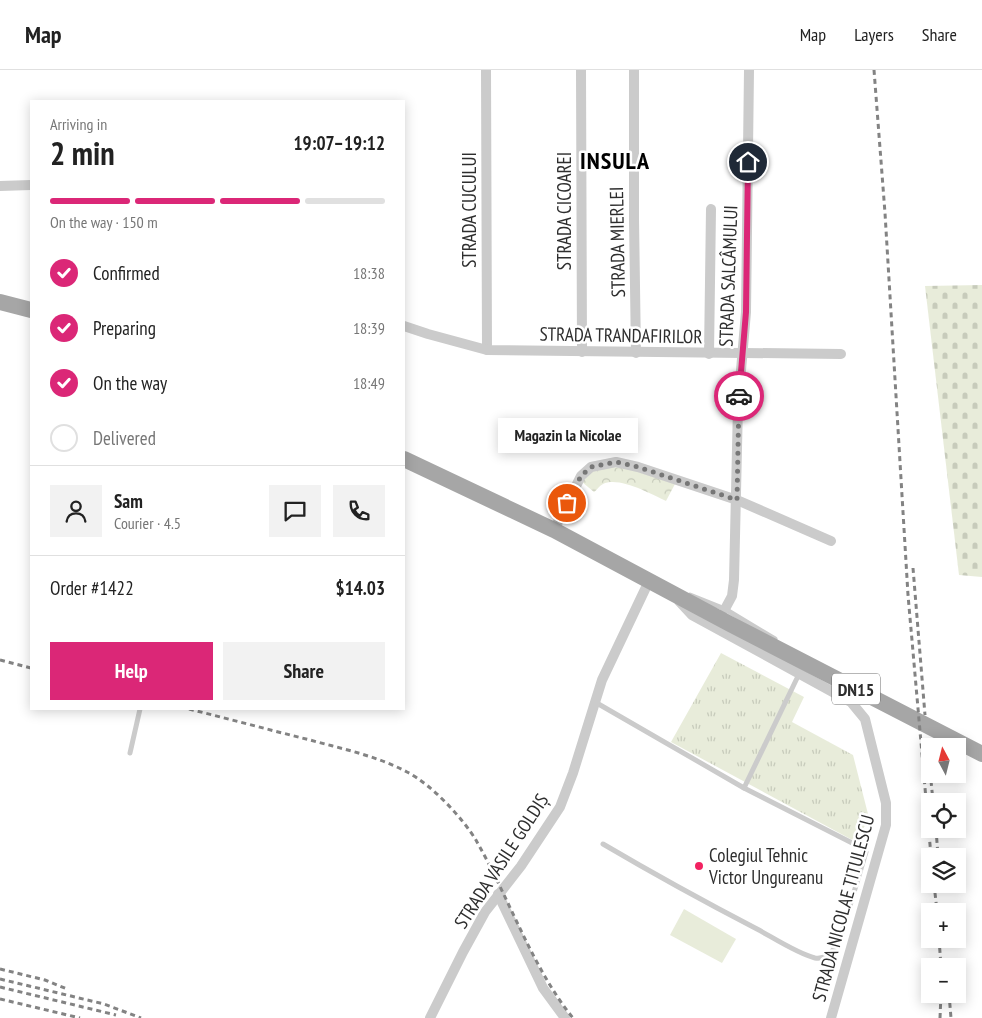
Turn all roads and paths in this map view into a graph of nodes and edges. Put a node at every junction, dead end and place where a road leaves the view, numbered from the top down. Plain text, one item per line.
1 (486, 70) edge
2 (581, 70) edge
3 (634, 70) edge
4 (749, 70) edge
5 (30, 184) edge
6 (0, 186) edge
7 (710, 209) dead end
8 (0, 302) edge
9 (30, 310) edge
10 (405, 326) edge
11 (487, 350) junction
12 (582, 352) junction
13 (636, 353) junction
14 (709, 354) junction
15 (743, 354) junction
16 (841, 354) dead end
17 (405, 459) edge
18 (737, 500) junction
19 (554, 530) junction
20 (831, 541) dead end
21 (648, 581) junction
22 (678, 596) junction
23 (728, 617) junction
24 (782, 642) dead end
25 (802, 668) junction
26 (595, 702) junction
27 (140, 710) edge
28 (130, 753) dead end
29 (982, 754) edge
30 (744, 788) junction
31 (603, 844) dead end
32 (498, 894) junction
33 (430, 1018) edge
34 (565, 1018) edge
35 (831, 1018) edge

1 - 11 street, STRADA CUCULUI
2 - 12 street, STRADA CICOAREI
3 - 13 street, STRADA MIERLEI
4 - 15 street, STRADA SALCÂMULUI
5 - 6 street
7 - 14 street
8 - 9 main road
10 - 11 street, STRADA TRANDAFIRILOR
11 - 12 street, STRADA TRANDAFIRILOR
12 - 13 street, STRADA TRANDAFIRILOR
13 - 14 street, STRADA TRANDAFIRILOR
14 - 15 street, STRADA TRANDAFIRILOR
15 - 16 street, STRADA TRANDAFIRILOR
15 - 18 street, STRADA SALCÂMULUI
17 - 19 main road, DN15
18 - 19 street
18 - 20 street
18 - 23 street, STRADA SALCÂMULUI
19 - 21 main road, DN15
21 - 22 main road, DN15
21 - 26 street, STRADA VASILE GOLDIȘ
22 - 23 main road, DN15
22 - 25 street
23 - 24 lane
23 - 25 main road, DN15
25 - 29 main road, DN15
25 - 30 lane
25 - 35 street, STRADA NICOLAE TITULESCU
26 - 30 lane
26 - 32 street, STRADA VASILE GOLDIȘ
27 - 28 lane
30 - 31 lane
32 - 33 street, STRADA VASILE GOLDIȘ
32 - 34 street

